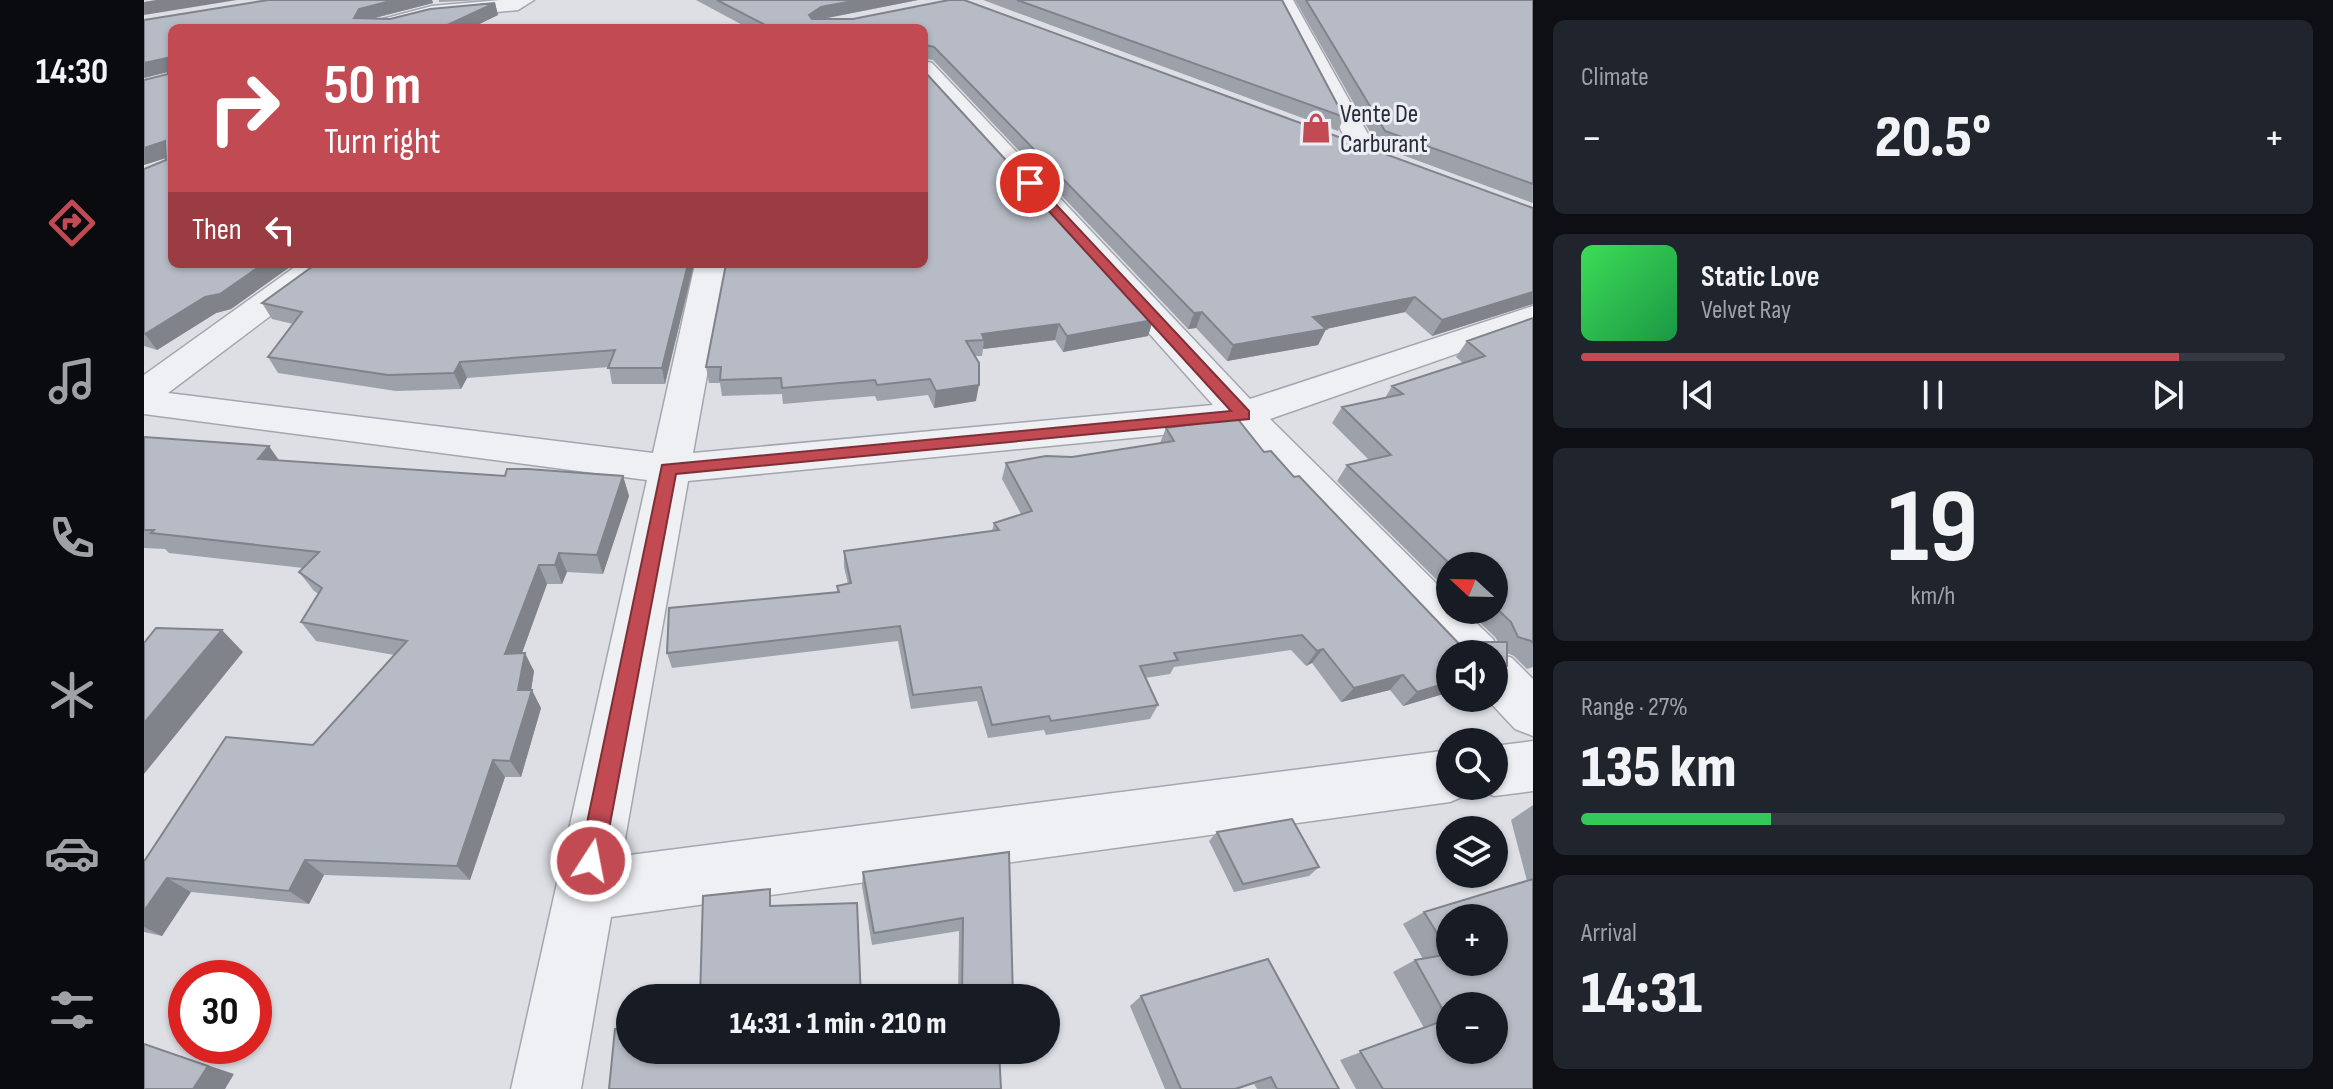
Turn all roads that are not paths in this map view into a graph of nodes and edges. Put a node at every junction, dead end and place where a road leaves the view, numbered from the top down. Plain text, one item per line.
1 (413, 0) edge
2 (1284, 0) edge
3 (522, 2) edge
4 (432, 12) junction
5 (386, 24) edge
6 (484, 24) edge
7 (514, 24) edge
8 (928, 72) edge
9 (1335, 140) edge
10 (1364, 150) junction
11 (1392, 161) edge
12 (314, 268) edge
13 (710, 268) edge
14 (1533, 316) edge
15 (144, 393) edge
16 (144, 402) edge
17 (1243, 415) junction
18 (668, 469) junction
19 (1462, 640) edge
20 (1508, 687) edge
21 (1533, 713) edge
22 (1533, 766) edge
23 (1508, 769) edge
24 (1436, 778) edge
25 (585, 891) junction
26 (546, 1089) edge

1 - 4 street
2 - 10 street
3 - 4 street
3 - 7 street
4 - 5 street
4 - 6 street
8 - 17 street
9 - 10 street
10 - 11 street
12 - 15 street
13 - 18 street
14 - 17 street
16 - 18 street
17 - 18 street
17 - 19 street
18 - 25 street
20 - 21 street
22 - 23 street
24 - 25 street
25 - 26 street

